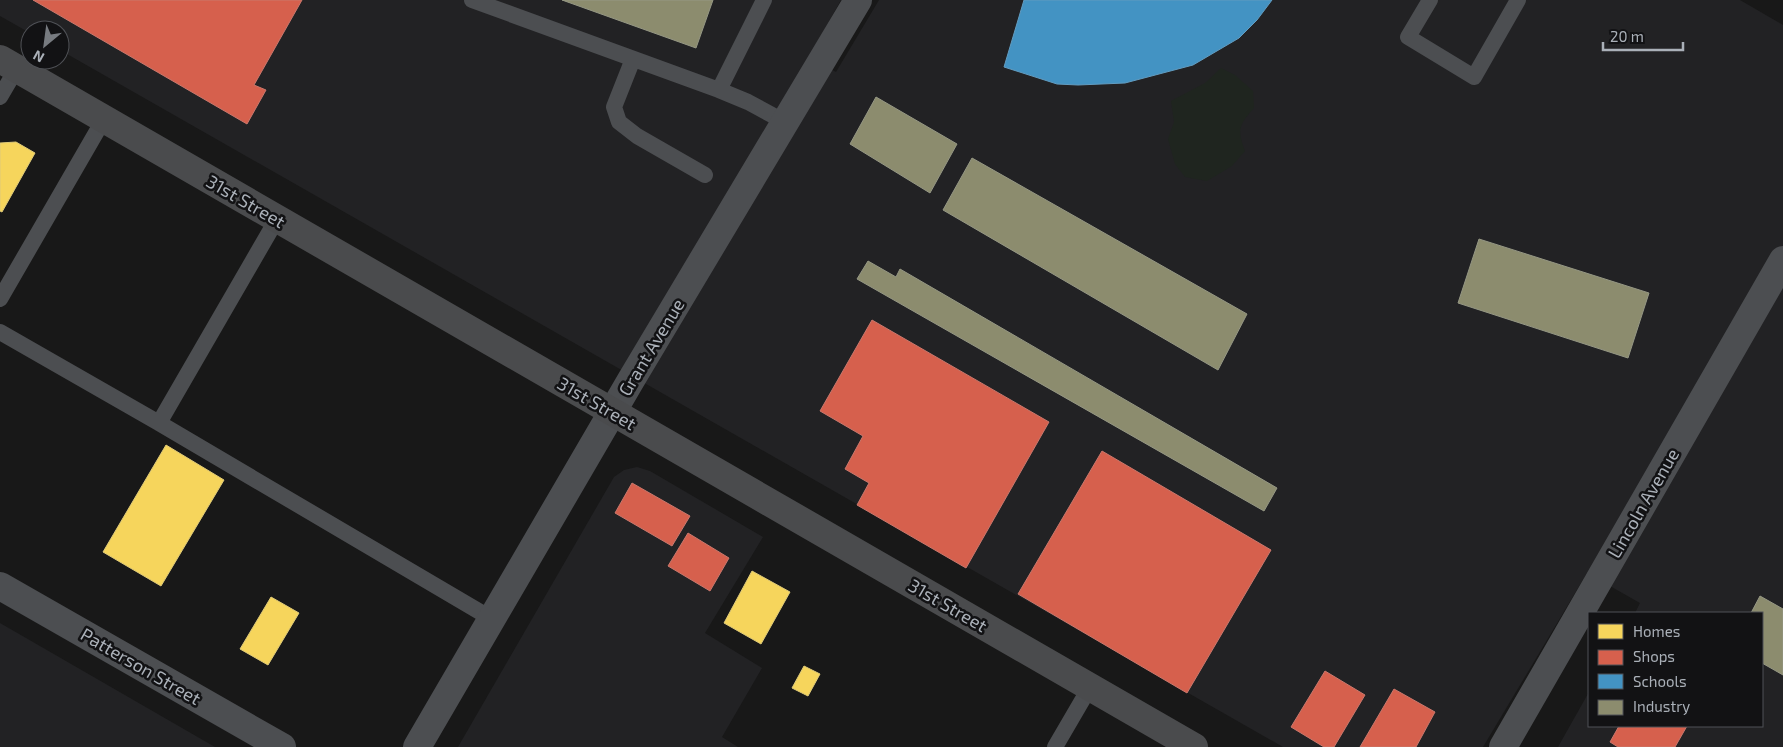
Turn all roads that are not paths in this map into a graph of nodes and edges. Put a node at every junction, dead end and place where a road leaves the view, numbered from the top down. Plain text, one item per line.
1 (472, 0) edge
2 (764, 0) edge
3 (858, 0) edge
4 (1430, 0) edge
5 (1518, 0) edge
6 (633, 59) junction
7 (8, 64) edge
8 (720, 90) junction
9 (0, 97) edge
10 (104, 119) junction
11 (785, 122) junction
12 (705, 176) dead end
13 (278, 219) junction
14 (1783, 260) edge
15 (5, 278) edge
16 (0, 299) edge
17 (0, 332) edge
18 (612, 412) junction
19 (159, 423) junction
20 (0, 586) edge
21 (492, 619) junction
22 (1090, 687) junction
23 (282, 747) edge
24 (417, 747) edge
25 (1055, 747) edge
26 (1194, 747) edge
27 (1503, 747) edge

1 - 6 lane
2 - 8 lane
3 - 11 street, Grant Avenue
4 - 5 lane
6 - 8 lane
6 - 12 lane
7 - 9 lane
7 - 10 main road, 31st Street
8 - 11 lane
10 - 13 main road, 31st Street
10 - 15 lane
11 - 18 street, Grant Avenue
13 - 18 main road, 31st Street
13 - 19 lane
14 - 27 street, Lincoln Avenue
15 - 16 lane
17 - 19 lane
18 - 21 street, Grant Avenue
18 - 22 main road, 31st Street
19 - 21 lane
20 - 23 street, Patterson Street
21 - 24 street, Grant Avenue
22 - 25 lane
22 - 26 main road, 31st Street

